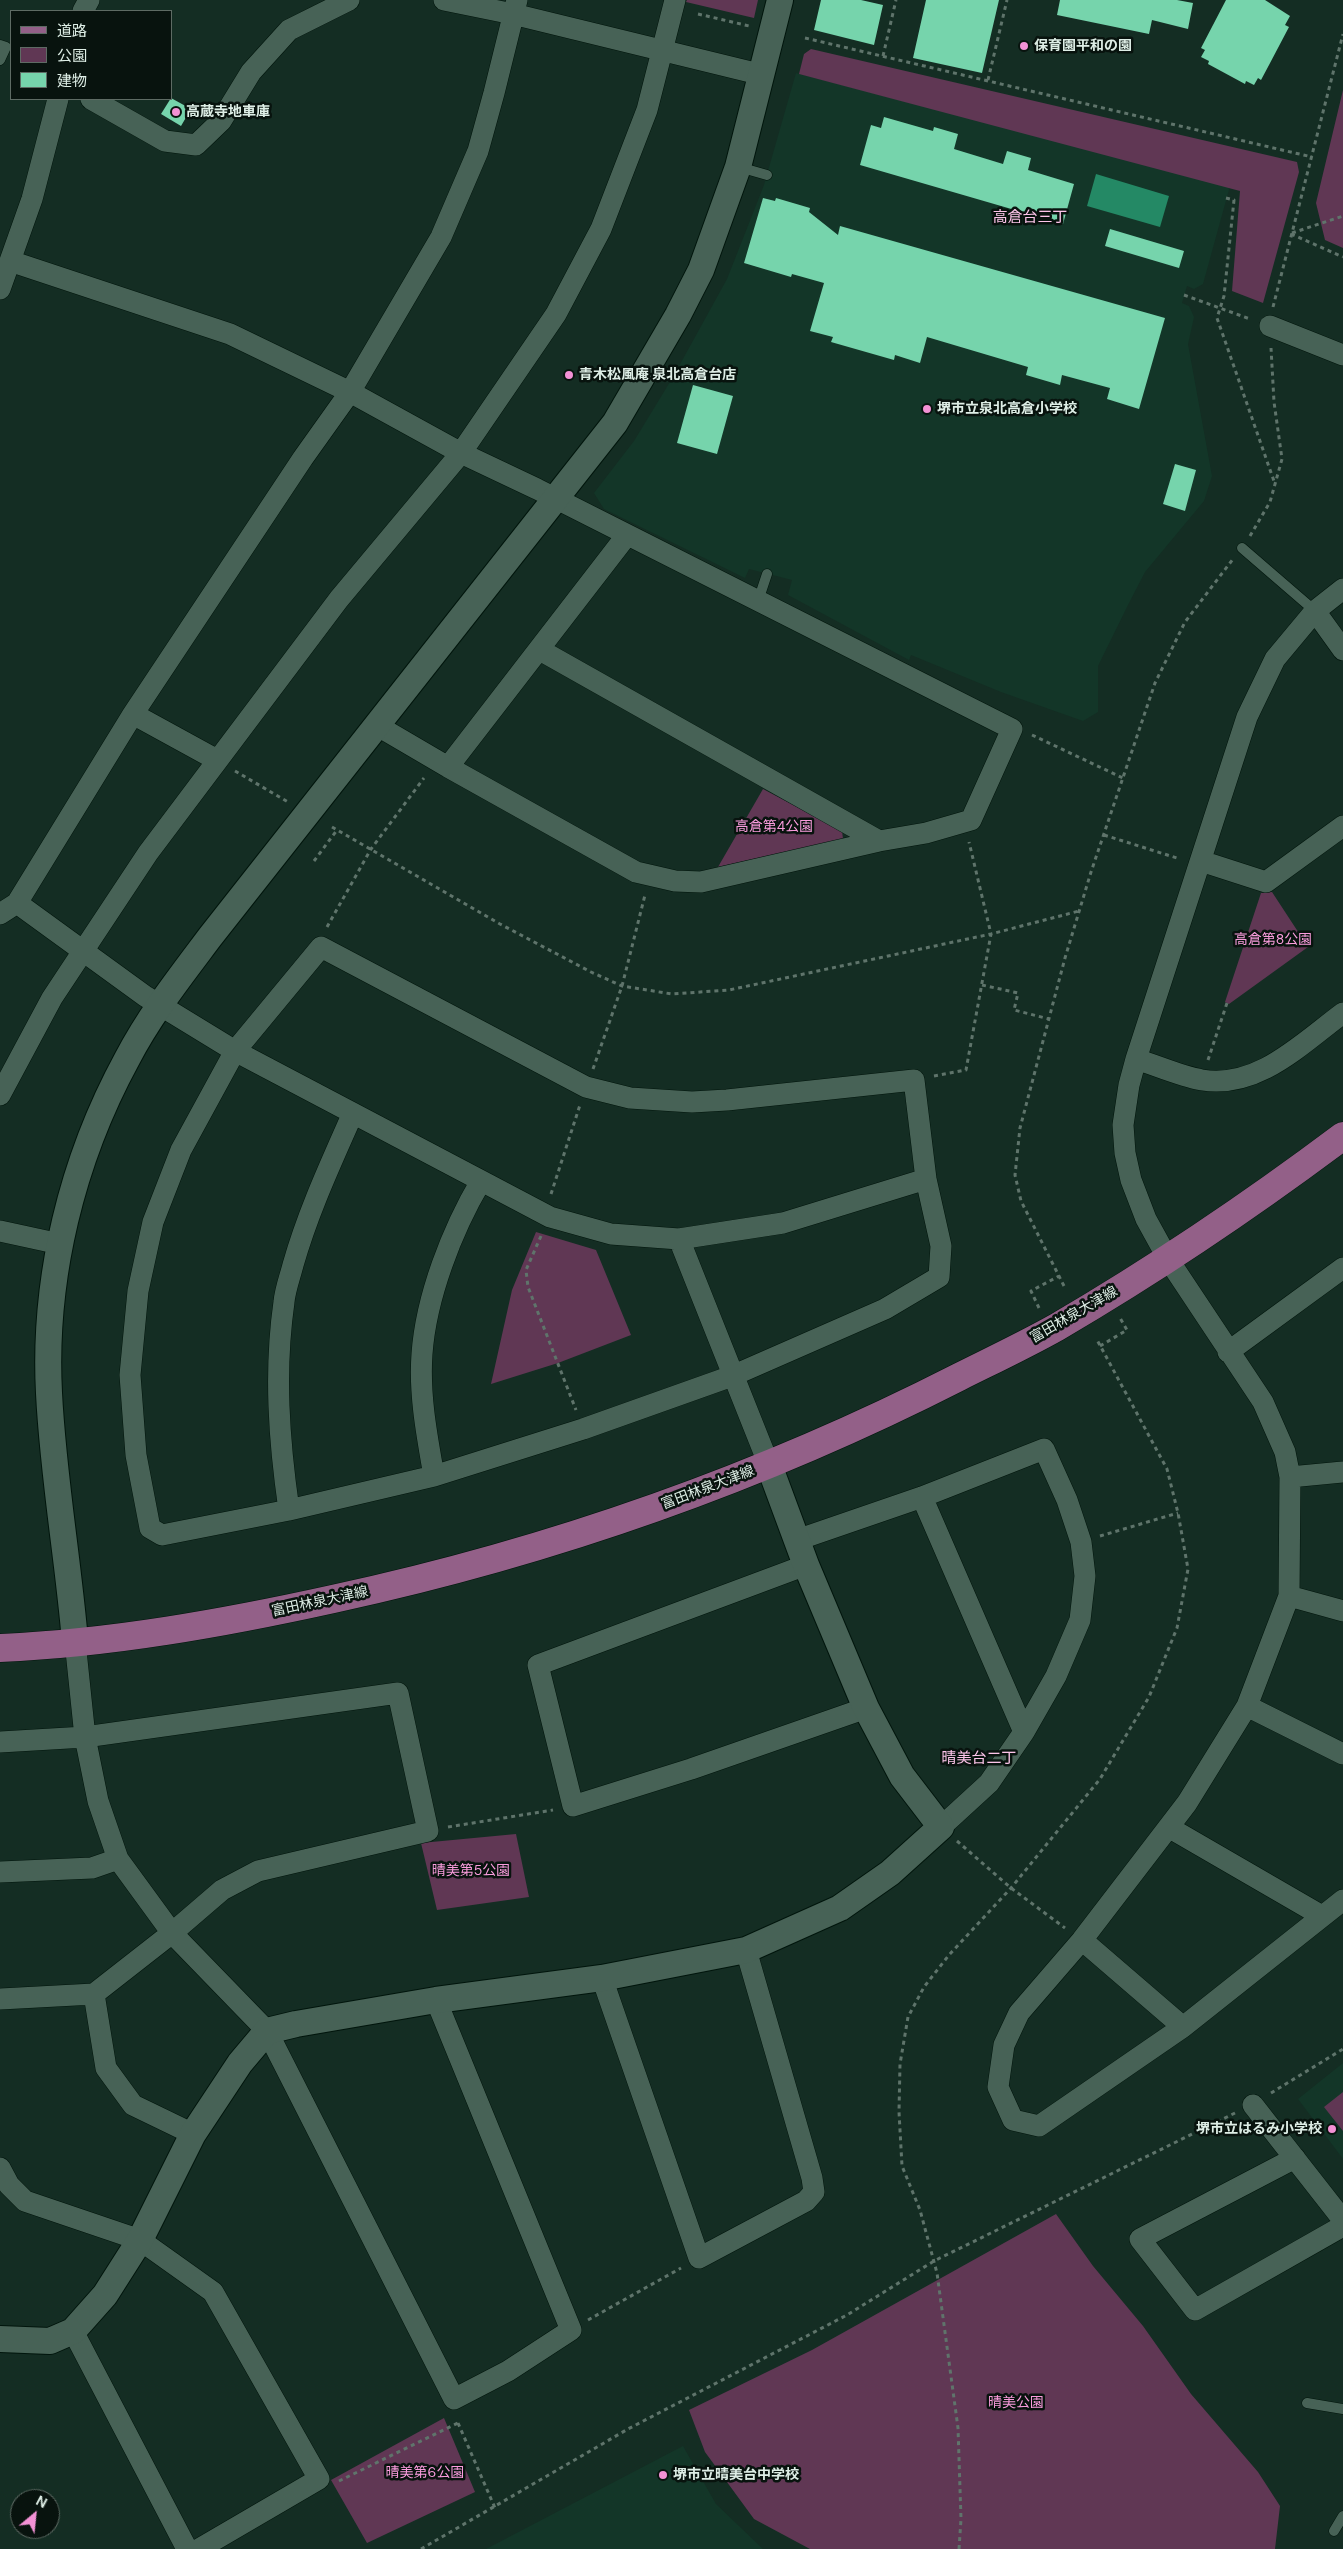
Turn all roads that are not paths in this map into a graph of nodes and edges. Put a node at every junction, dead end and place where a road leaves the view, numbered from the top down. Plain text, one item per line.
1 (349, 0) edge
2 (444, 0) edge
3 (675, 0) edge
4 (780, 0) edge
5 (515, 7) edge
6 (0, 45) edge
7 (662, 52) junction
8 (0, 60) edge
9 (763, 75) junction
10 (58, 100) edge
11 (93, 100) edge
12 (738, 167) junction
13 (767, 175) dead end
14 (10, 261) junction
15 (0, 289) edge
16 (1270, 326) road end
17 (1343, 355) edge
18 (350, 392) junction
19 (462, 453) junction
20 (556, 499) junction
21 (628, 535) junction
22 (1242, 548) road end
23 (767, 574) dead end
24 (1343, 588) edge
25 (758, 601) junction
26 (1315, 611) junction
27 (540, 650) junction
28 (1343, 650) edge
29 (132, 714) junction
30 (378, 726) junction
31 (217, 760) junction
32 (442, 764) junction
33 (1343, 826) edge
34 (879, 841) junction
35 (1200, 863) junction
36 (9, 909) edge
37 (82, 951) junction
38 (159, 1005) junction
39 (1343, 1013) edge
40 (235, 1051) junction
41 (1136, 1059) junction
42 (0, 1095) edge
43 (353, 1114) junction
44 (1343, 1136) edge
45 (926, 1179) junction
46 (481, 1182) junction
47 (0, 1232) edge
48 (679, 1239) junction
49 (60, 1244) junction
50 (1168, 1259) junction
51 (1343, 1268) edge
52 (1228, 1352) junction
53 (732, 1376) junction
54 (769, 1464) junction
55 (1343, 1472) edge
56 (434, 1476) junction
57 (1290, 1477) junction
58 (922, 1497) junction
59 (289, 1510) junction
60 (798, 1540) junction
61 (806, 1565) junction
62 (1289, 1596) junction
63 (1343, 1611) edge
64 (75, 1641) junction
65 (0, 1648) edge
66 (1247, 1706) junction
67 (866, 1708) junction
68 (1024, 1732) junction
69 (85, 1737) junction
70 (0, 1742) edge
71 (1343, 1754) edge
72 (941, 1827) junction
73 (1170, 1828) junction
74 (118, 1859) junction
75 (0, 1872) edge
76 (1343, 1900) edge
77 (1322, 1916) junction
78 (172, 1934) junction
79 (1082, 1940) junction
80 (746, 1950) junction
81 (602, 1978) junction
82 (94, 1994) junction
83 (0, 2000) edge
84 (436, 2000) junction
85 (1183, 2027) junction
86 (267, 2031) junction
87 (1253, 2105) road end
88 (193, 2134) junction
89 (1295, 2158) junction
90 (0, 2168) edge
91 (1343, 2220) edge
92 (1343, 2226) edge
93 (140, 2240) junction
94 (73, 2332) junction
95 (0, 2339) edge
96 (1307, 2403) dead end
97 (1343, 2409) edge
98 (1343, 2516) edge
99 (1334, 2531) dead end
100 (187, 2549) edge
101 (199, 2549) edge

1 - 11 street
2 - 5 street
3 - 7 street
4 - 9 street
5 - 7 street
5 - 18 street
6 - 8 lane
7 - 9 street
7 - 19 street
9 - 12 street
10 - 14 street
12 - 13 lane
12 - 20 street
14 - 15 street
14 - 18 street
16 - 17 street
18 - 19 street
18 - 29 street
19 - 20 street
19 - 31 street
20 - 21 street
20 - 30 street
21 - 25 street
21 - 27 street
22 - 26 lane
23 - 25 lane
24 - 26 street
25 - 34 street
26 - 28 street
26 - 35 street
27 - 32 street
27 - 34 street
29 - 31 street
29 - 36 street
30 - 32 street
30 - 38 street
31 - 37 street
32 - 34 street
33 - 35 street
35 - 41 street
36 - 37 street
37 - 38 street
37 - 42 street
38 - 40 street
38 - 49 street
39 - 41 street
40 - 43 street
40 - 45 street
40 - 59 street
41 - 50 street
43 - 46 street
43 - 59 street
44 - 50 main road, 富田林泉大津線
45 - 48 street
45 - 53 street
46 - 48 street
46 - 56 street
47 - 49 street
48 - 53 street
49 - 64 street
50 - 52 street
50 - 54 main road, 富田林泉大津線
51 - 52 street
52 - 57 street
53 - 54 street
53 - 56 street
54 - 60 street
54 - 64 main road, 富田林泉大津線
55 - 57 street
56 - 59 street
57 - 62 street
58 - 60 street
58 - 68 street
58 - 68 street
60 - 61 street
61 - 67 street
61 - 67 street
62 - 63 street
62 - 66 street
64 - 65 main road, 富田林泉大津線
64 - 69 street
66 - 71 street
66 - 73 street
67 - 72 street
68 - 72 street
69 - 70 street
69 - 74 street
69 - 78 street
72 - 80 street
73 - 77 street
73 - 79 street
74 - 75 street
74 - 78 street
76 - 77 street
77 - 85 street
78 - 82 street
78 - 86 street
79 - 85 street
79 - 85 street
80 - 81 street
80 - 81 street
81 - 84 street
82 - 83 street
82 - 88 street
84 - 86 street
84 - 86 street
86 - 88 street
87 - 89 street
88 - 93 street
89 - 91 street
89 - 92 street
90 - 93 street
93 - 94 street
93 - 101 street
94 - 95 street
94 - 100 street
96 - 97 lane
98 - 99 lane

